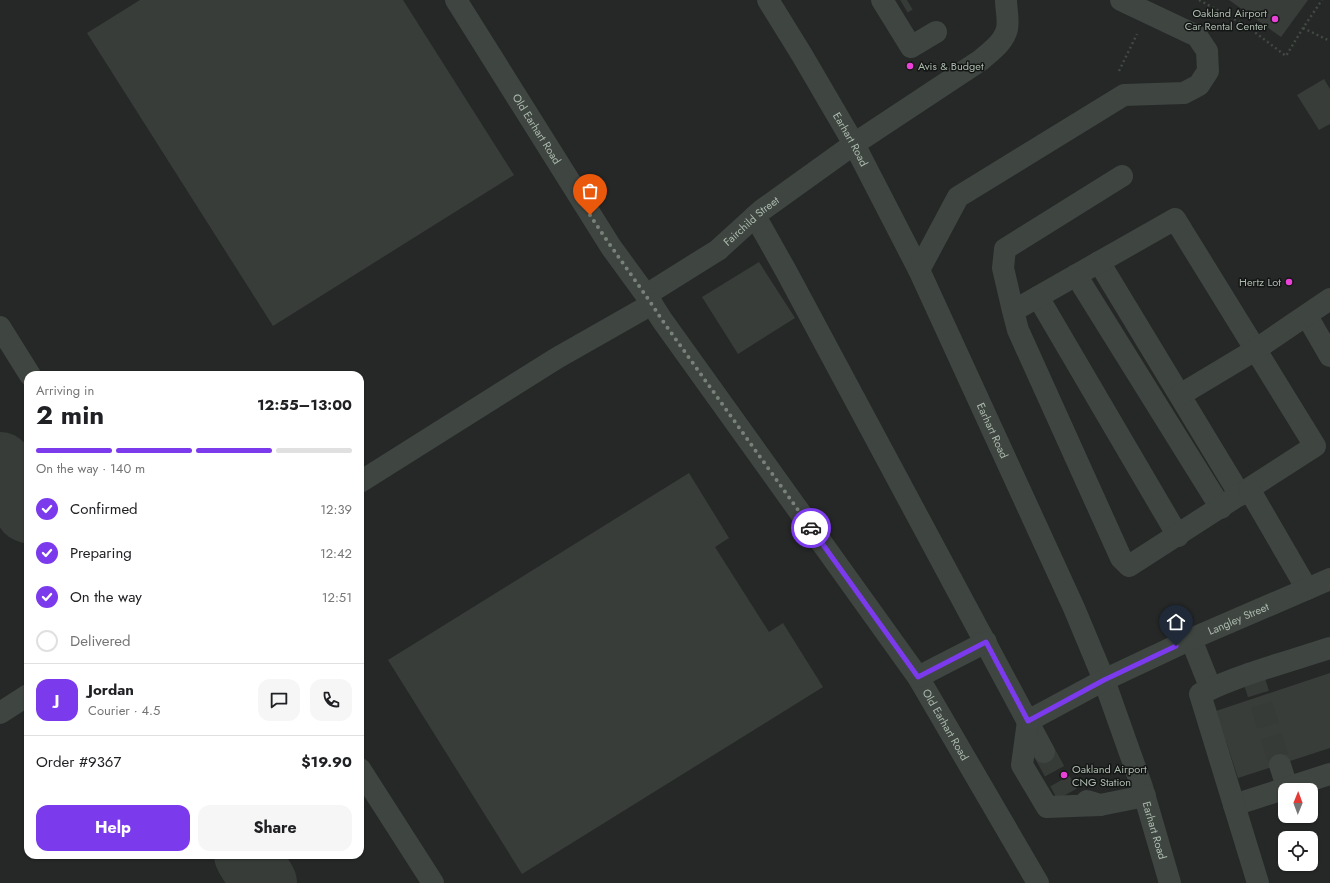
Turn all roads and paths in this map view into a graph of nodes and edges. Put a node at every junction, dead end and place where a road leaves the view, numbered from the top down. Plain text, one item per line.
1 (456, 0) edge
2 (768, 0) edge
3 (1006, 0) edge
4 (1121, 0) edge
5 (1198, 0) edge
6 (1322, 0) edge
7 (891, 5) edge
8 (1148, 13) junction
9 (1303, 28) junction
10 (936, 32) dead end
11 (1330, 41) edge
12 (1113, 76) dead end
13 (854, 144) junction
14 (1122, 176) dead end
15 (755, 216) junction
16 (1099, 262) junction
17 (919, 270) junction
18 (1076, 275) junction
19 (1038, 297) junction
20 (1330, 300) edge
21 (653, 306) junction
22 (1013, 311) junction
23 (1307, 316) junction
24 (0, 327) edge
25 (1255, 350) junction
26 (1330, 356) edge
27 (28, 371) edge
28 (1180, 395) junction
29 (1323, 448) edge
30 (364, 479) edge
31 (1245, 492) junction
32 (1221, 508) junction
33 (1178, 536) junction
34 (1330, 579) edge
35 (1307, 590) junction
36 (1191, 639) junction
37 (986, 642) junction
38 (1330, 648) edge
39 (918, 677) junction
40 (1104, 680) junction
41 (1211, 689) junction
42 (24, 698) edge
43 (0, 713) edge
44 (1028, 721) junction
45 (1044, 752) tunnel mouth
46 (1280, 765) tunnel mouth
47 (1330, 774) edge
48 (364, 775) edge
49 (1286, 783) edge
50 (1300, 783) edge
51 (1278, 790) edge
52 (1067, 794) tunnel mouth
53 (1145, 796) junction
54 (1234, 805) junction
55 (1100, 806) junction
56 (433, 883) edge
57 (1038, 883) edge
58 (1170, 883) edge
59 (1258, 883) edge

1 - 21 street, Old Earhart Road
2 - 13 street, Earhart Road
3 - 13 street, Fairchild Street
4 - 8 street
5 - 9 path
6 - 9 path
7 - 10 street
8 - 12 path
8 - 17 street
9 - 11 path
13 - 15 street, Fairchild Street
13 - 17 street, Earhart Road
14 - 22 street
15 - 21 street, Fairchild Street
15 - 37 street
16 - 18 street
16 - 25 street
16 - 28 street
17 - 40 street, Earhart Road
18 - 19 street
18 - 32 street
19 - 22 street
19 - 33 street
20 - 23 street
21 - 30 street, Fairchild Street
21 - 39 street, Old Earhart Road
22 - 33 street
23 - 25 street
23 - 26 street
24 - 27 street
25 - 28 street
25 - 29 street
28 - 31 street
29 - 31 street
31 - 32 street
31 - 35 street
32 - 33 street
34 - 35 street, Langley Street
35 - 36 street, Langley Street
36 - 40 street, Langley Street
36 - 41 street
37 - 39 street
37 - 44 street
38 - 41 street
39 - 57 street, Old Earhart Road
40 - 44 street, Langley Street
40 - 53 street, Earhart Road
41 - 54 street
42 - 43 street
44 - 45 street
44 - 55 street
46 - 49 street
47 - 50 street
48 - 56 street
51 - 54 street
52 - 55 street
53 - 55 street
53 - 58 street, Earhart Road
54 - 59 street

